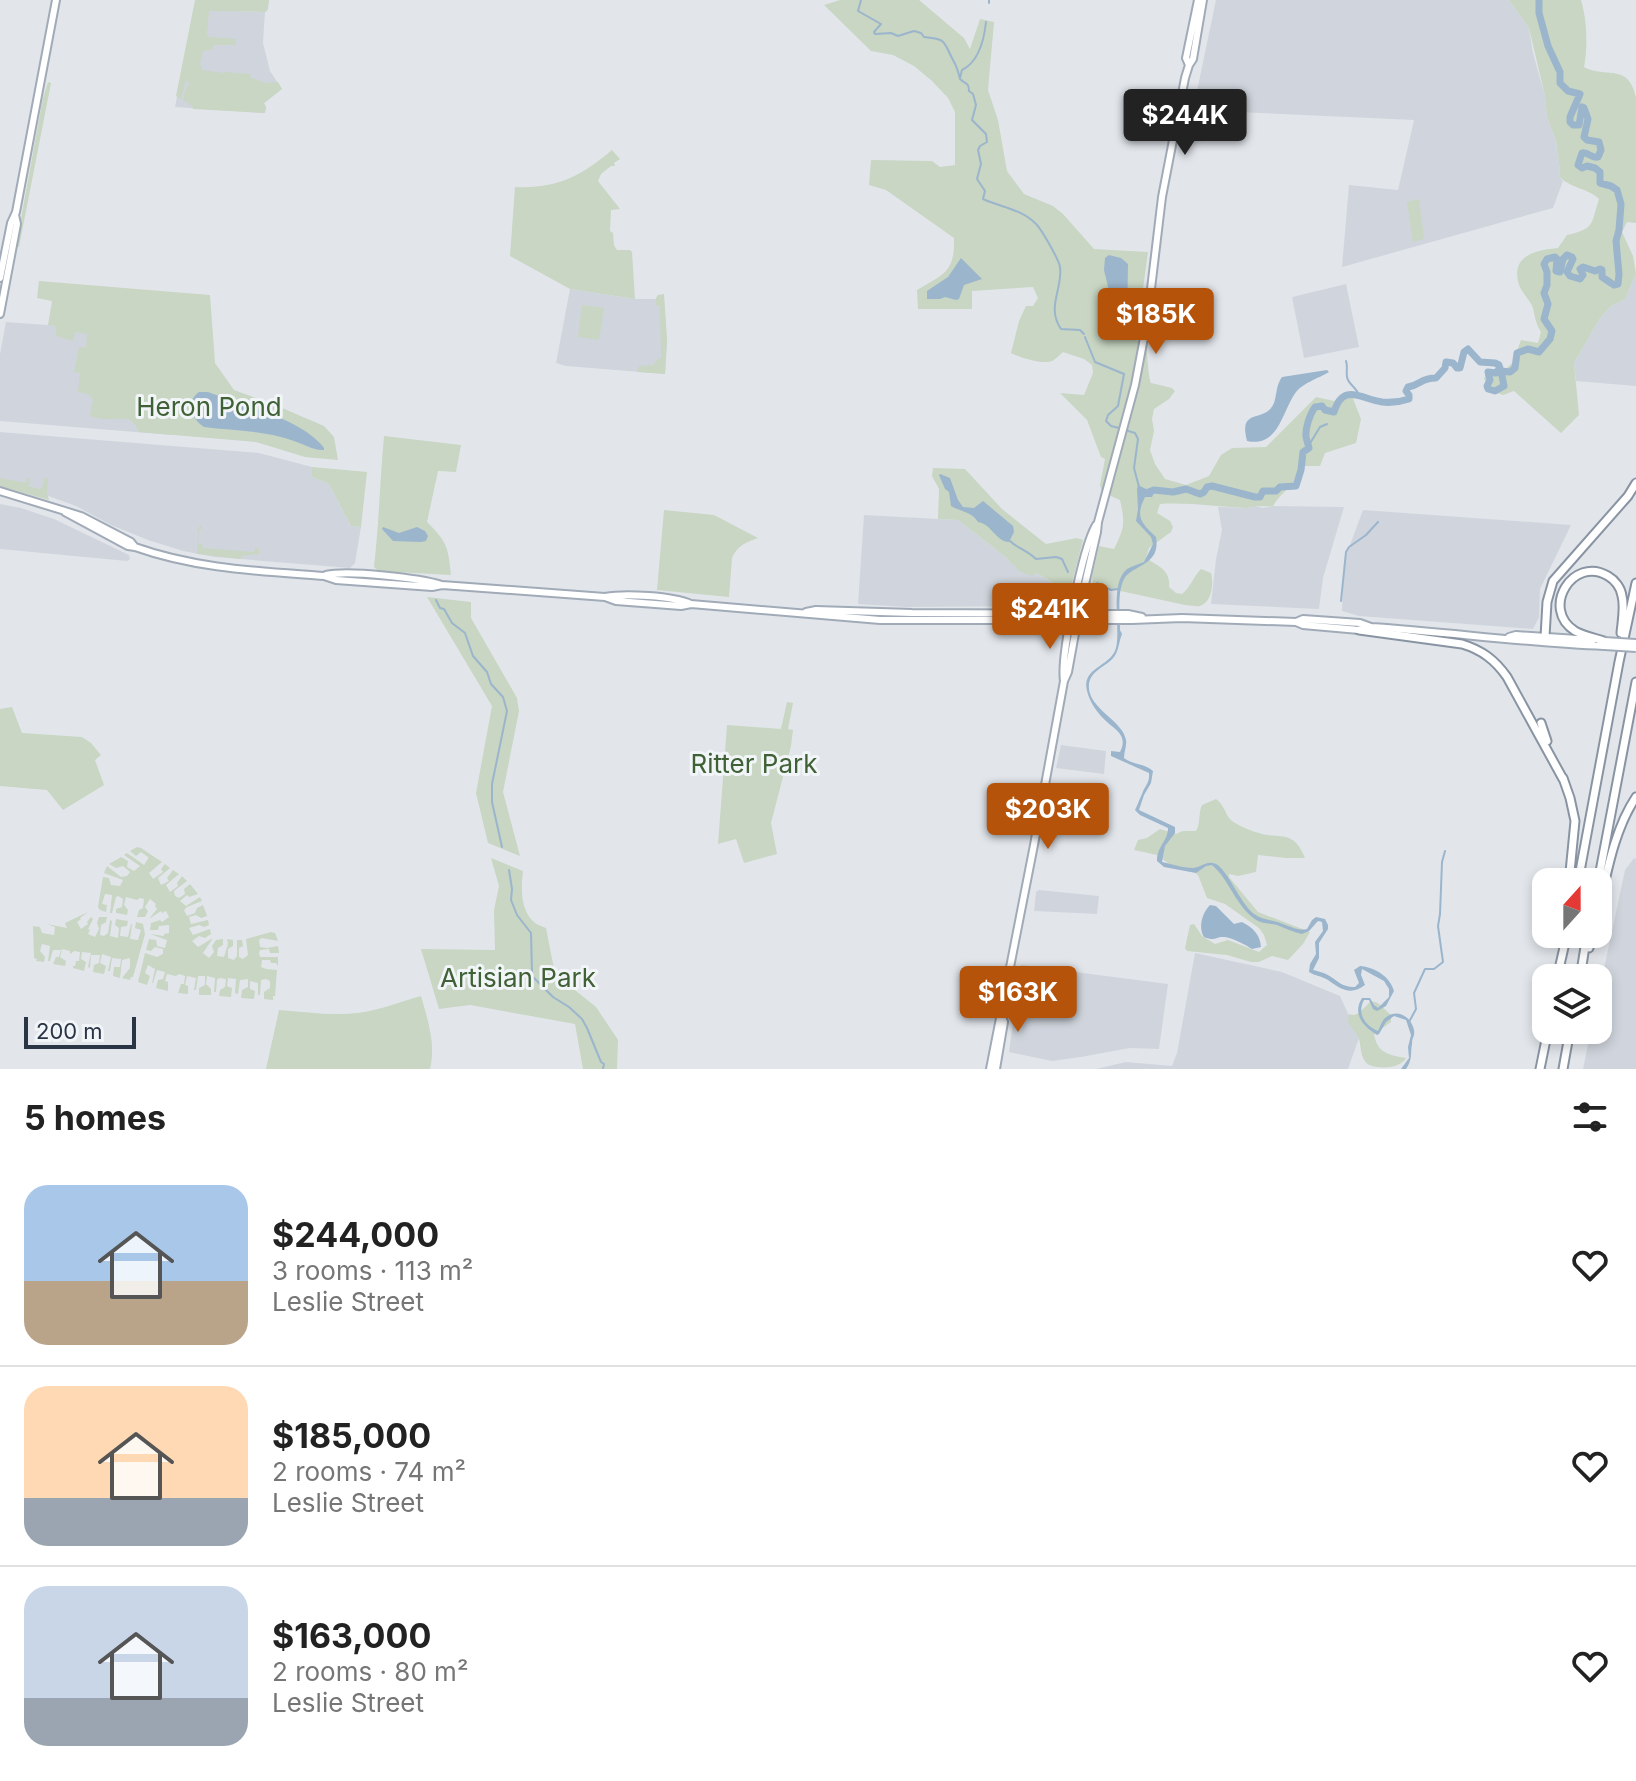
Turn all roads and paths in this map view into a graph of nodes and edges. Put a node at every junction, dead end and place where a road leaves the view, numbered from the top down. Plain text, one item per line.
1 (56, 0) edge
2 (1201, 0) edge
3 (15, 215) junction
4 (0, 278) edge
5 (0, 314) edge
6 (1636, 483) edge
7 (2, 494) edge
8 (1636, 583) edge
9 (1075, 617) junction
10 (1296, 622) junction
11 (1371, 627) junction
12 (1359, 630) junction
13 (1546, 639) junction
14 (1604, 644) junction
15 (1636, 646) edge
16 (1619, 662) junction
17 (1636, 682) edge
18 (1541, 723) dead end
19 (1563, 779) junction
20 (1636, 797) edge
21 (1570, 868) edge
22 (1581, 868) edge
23 (1601, 868) edge
24 (1609, 868) edge
25 (1001, 1015) junction
26 (1545, 1044) edge
27 (1567, 1044) edge
28 (990, 1069) edge
29 (996, 1069) edge
30 (1540, 1069) edge
31 (1563, 1069) edge

1 - 3 main road
2 - 9 main road
3 - 4 main road
3 - 5 main road
6 - 13 highway
7 - 9 main road
8 - 16 highway
9 - 10 main road
9 - 25 main road
10 - 11 main road
10 - 12 main road
11 - 12 main road
11 - 13 main road
12 - 19 highway
13 - 14 main road
14 - 15 main road, bridge
14 - 16 highway
16 - 22 highway
17 - 23 highway
18 - 19 highway
19 - 21 highway
20 - 24 highway
25 - 28 main road
25 - 29 main road
26 - 30 highway
27 - 31 highway

